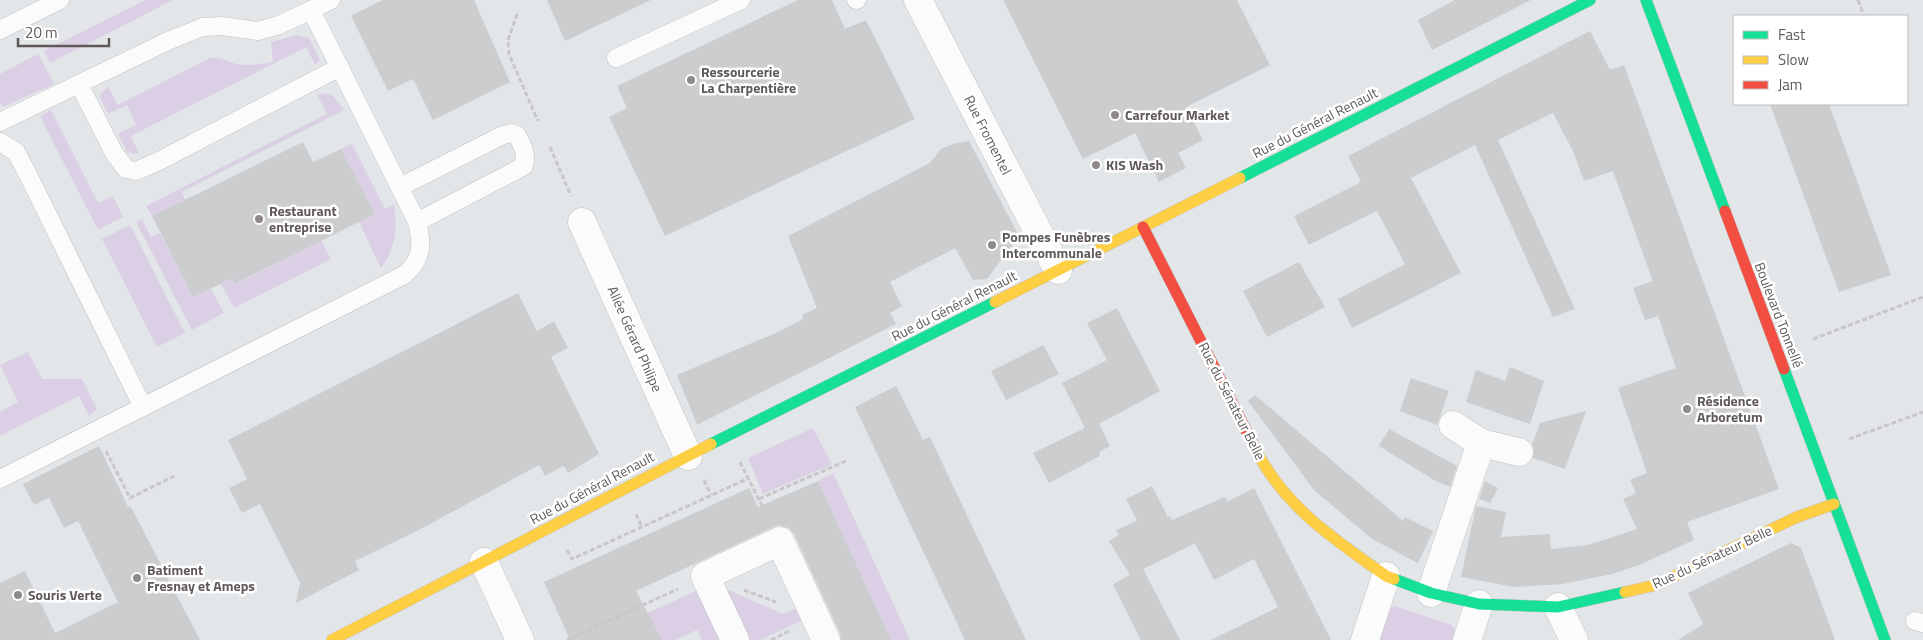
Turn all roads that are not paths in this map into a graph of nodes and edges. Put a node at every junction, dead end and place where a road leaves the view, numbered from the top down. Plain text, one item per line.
1 (60, 0) edge
2 (331, 0) edge
3 (741, 0) edge
4 (918, 0) edge
5 (1590, 0) edge
6 (1646, 0) edge
7 (311, 10) junction
8 (0, 30) edge
9 (616, 58) dead end
10 (340, 67) junction
11 (79, 84) junction
12 (0, 122) edge
13 (0, 142) edge
14 (400, 187) junction
15 (417, 222) junction
16 (582, 222) road end
17 (1143, 227) junction
18 (1058, 270) junction
19 (144, 407) junction
20 (1453, 425) dead end
21 (1481, 444) junction
22 (1520, 452) dead end
23 (695, 466) junction
24 (0, 479) edge
25 (1834, 504) junction
26 (484, 562) junction
27 (1386, 576) junction
28 (1431, 593) junction
29 (1479, 604) junction
30 (1558, 607) junction
31 (332, 640) edge
32 (520, 640) edge
33 (735, 640) edge
34 (826, 640) edge
35 (1365, 640) edge
36 (1467, 640) edge
37 (1574, 640) edge
38 (1885, 640) edge

1 - 8 lane
2 - 7 lane
3 - 9 lane
4 - 18 street, Rue Fromentel
5 - 17 street, Rue du Général Renault
6 - 25 street, Boulevard Tonnellé
7 - 10 lane
7 - 11 lane
10 - 11 lane
10 - 14 lane
11 - 12 lane
13 - 19 lane
14 - 15 lane
14 - 15 lane
15 - 19 lane
16 - 23 street, Allée Gérard Philipe
17 - 18 street, Rue du Général Renault
17 - 27 street, Rue du Sénateur Belle
18 - 23 street, Rue du Général Renault
19 - 24 lane
20 - 21 street
21 - 22 street
21 - 28 street
23 - 26 street, Rue du Général Renault
25 - 30 street, Rue du Sénateur Belle
25 - 38 street, Boulevard Tonnellé
26 - 31 street, Rue du Général Renault
26 - 32 street
27 - 28 street, Rue du Sénateur Belle
27 - 35 street
28 - 29 street, Rue du Sénateur Belle
29 - 30 street, Rue du Sénateur Belle
29 - 36 street
30 - 37 street
33 - 34 street

